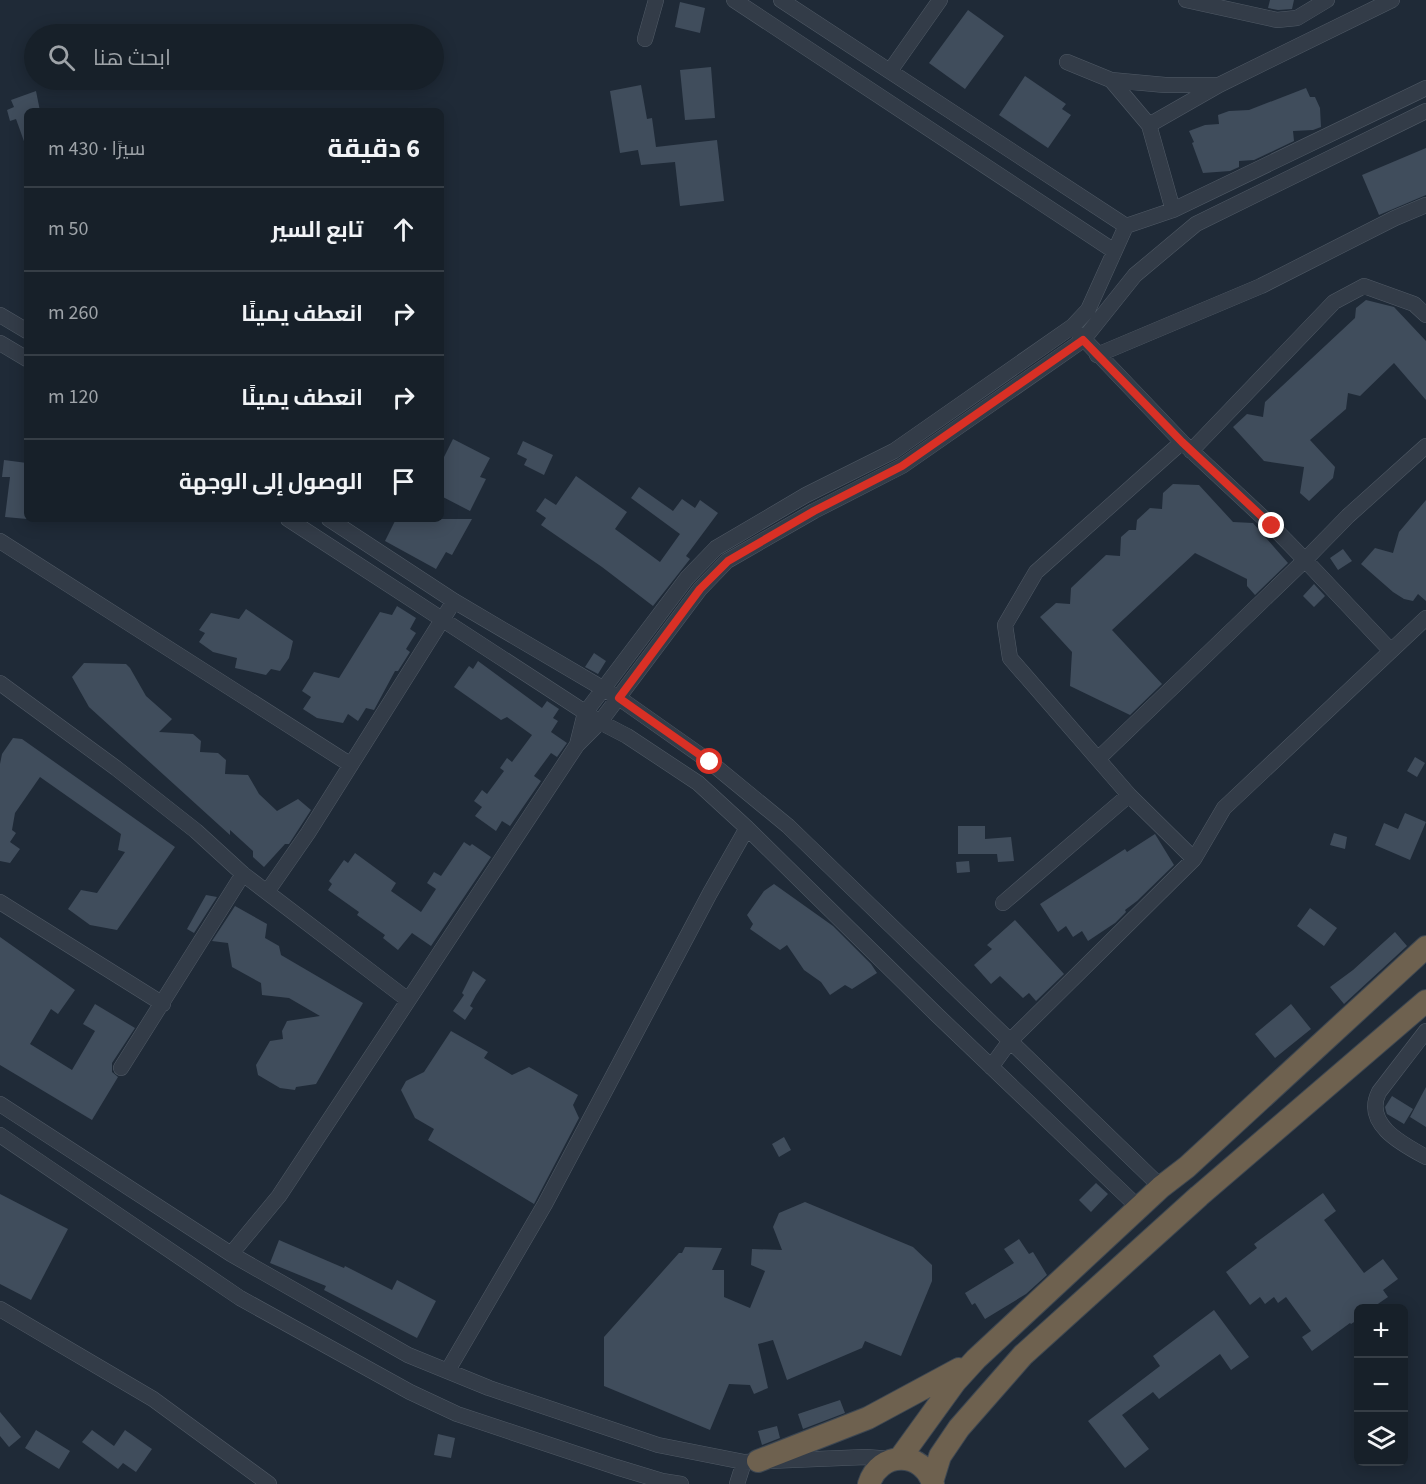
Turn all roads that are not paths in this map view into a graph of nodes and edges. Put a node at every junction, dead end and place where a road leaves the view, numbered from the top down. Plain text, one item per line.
1 (656, 0) edge
2 (734, 0) edge
3 (781, 0) edge
4 (940, 0) edge
5 (1186, 0) edge
6 (1327, 0) edge
7 (1392, 0) edge
8 (645, 39) dead end
9 (1067, 62) dead end
10 (890, 71) junction
11 (1111, 80) junction
12 (1219, 85) junction
13 (1426, 88) edge
14 (1426, 111) edge
15 (1149, 124) junction
16 (1426, 205) edge
17 (1173, 210) junction
18 (1126, 226) junction
19 (1114, 251) junction
20 (0, 315) edge
21 (1426, 315) edge
22 (1073, 326) junction
23 (24, 329) edge
24 (1083, 340) junction
25 (0, 343) edge
26 (1097, 355) junction
27 (24, 357) edge
28 (1187, 446) junction
29 (1426, 446) edge
30 (293, 522) edge
31 (334, 522) edge
32 (0, 541) edge
33 (1305, 560) junction
34 (454, 601) junction
35 (1426, 618) edge
36 (441, 620) junction
37 (1391, 651) junction
38 (603, 688) junction
39 (2, 690) edge
40 (619, 698) junction
41 (585, 713) junction
42 (600, 722) junction
43 (577, 745) junction
44 (1098, 759) junction
45 (351, 765) junction
46 (1130, 795) junction
47 (747, 828) junction
48 (1194, 859) junction
49 (243, 874) junction
50 (267, 892) junction
51 (0, 902) edge
52 (1003, 903) dead end
53 (1426, 947) edge
54 (408, 1000) junction
55 (1426, 1002) edge
56 (163, 1004) junction
57 (1426, 1031) edge
58 (1010, 1041) junction
59 (991, 1067) junction
60 (121, 1068) dead end
61 (0, 1104) edge
62 (0, 1135) edge
63 (1426, 1157) edge
64 (1161, 1187) junction
65 (1140, 1209) junction
66 (231, 1254) junction
67 (0, 1309) edge
68 (976, 1359) junction
69 (448, 1370) junction
70 (896, 1459) junction
71 (751, 1462) junction
72 (932, 1483) edge
73 (269, 1484) edge
74 (681, 1484) edge
75 (737, 1484) edge
76 (869, 1484) edge

1 - 8 street
2 - 19 street
3 - 10 street
4 - 10 street
5 - 6 street
7 - 12 street
9 - 11 street
10 - 18 street
11 - 12 street
11 - 15 street
12 - 15 street
13 - 17 street
14 - 24 street
15 - 17 street
16 - 26 street
17 - 18 street
18 - 19 street
19 - 22 street
20 - 23 street
21 - 28 street
22 - 24 street
22 - 38 street
24 - 26 street
24 - 40 street
25 - 27 street
26 - 28 street
28 - 33 street
28 - 44 street
29 - 33 street
30 - 36 street
31 - 34 street
32 - 45 street
33 - 37 street
33 - 44 street
34 - 36 street
34 - 38 street
35 - 37 street
36 - 41 street
36 - 45 street
37 - 48 street
38 - 40 street
38 - 41 street
39 - 49 street
40 - 42 street
40 - 58 street
41 - 42 street
41 - 43 street
42 - 43 street
42 - 47 street
43 - 54 street
44 - 46 street
45 - 50 street
46 - 48 street
46 - 52 street
47 - 59 street
47 - 69 street
48 - 58 street
49 - 50 street
49 - 56 street
50 - 54 street
51 - 56 street
53 - 64 highway
54 - 66 street
55 - 72 highway
56 - 60 street
57 - 63 street
58 - 59 street
58 - 64 street
59 - 65 street
61 - 66 street
62 - 74 street
64 - 65 highway
65 - 68 highway
66 - 69 street
67 - 73 street
68 - 70 highway
68 - 71 highway
69 - 71 street
70 - 71 street
70 - 72 highway
70 - 76 highway
71 - 75 street

